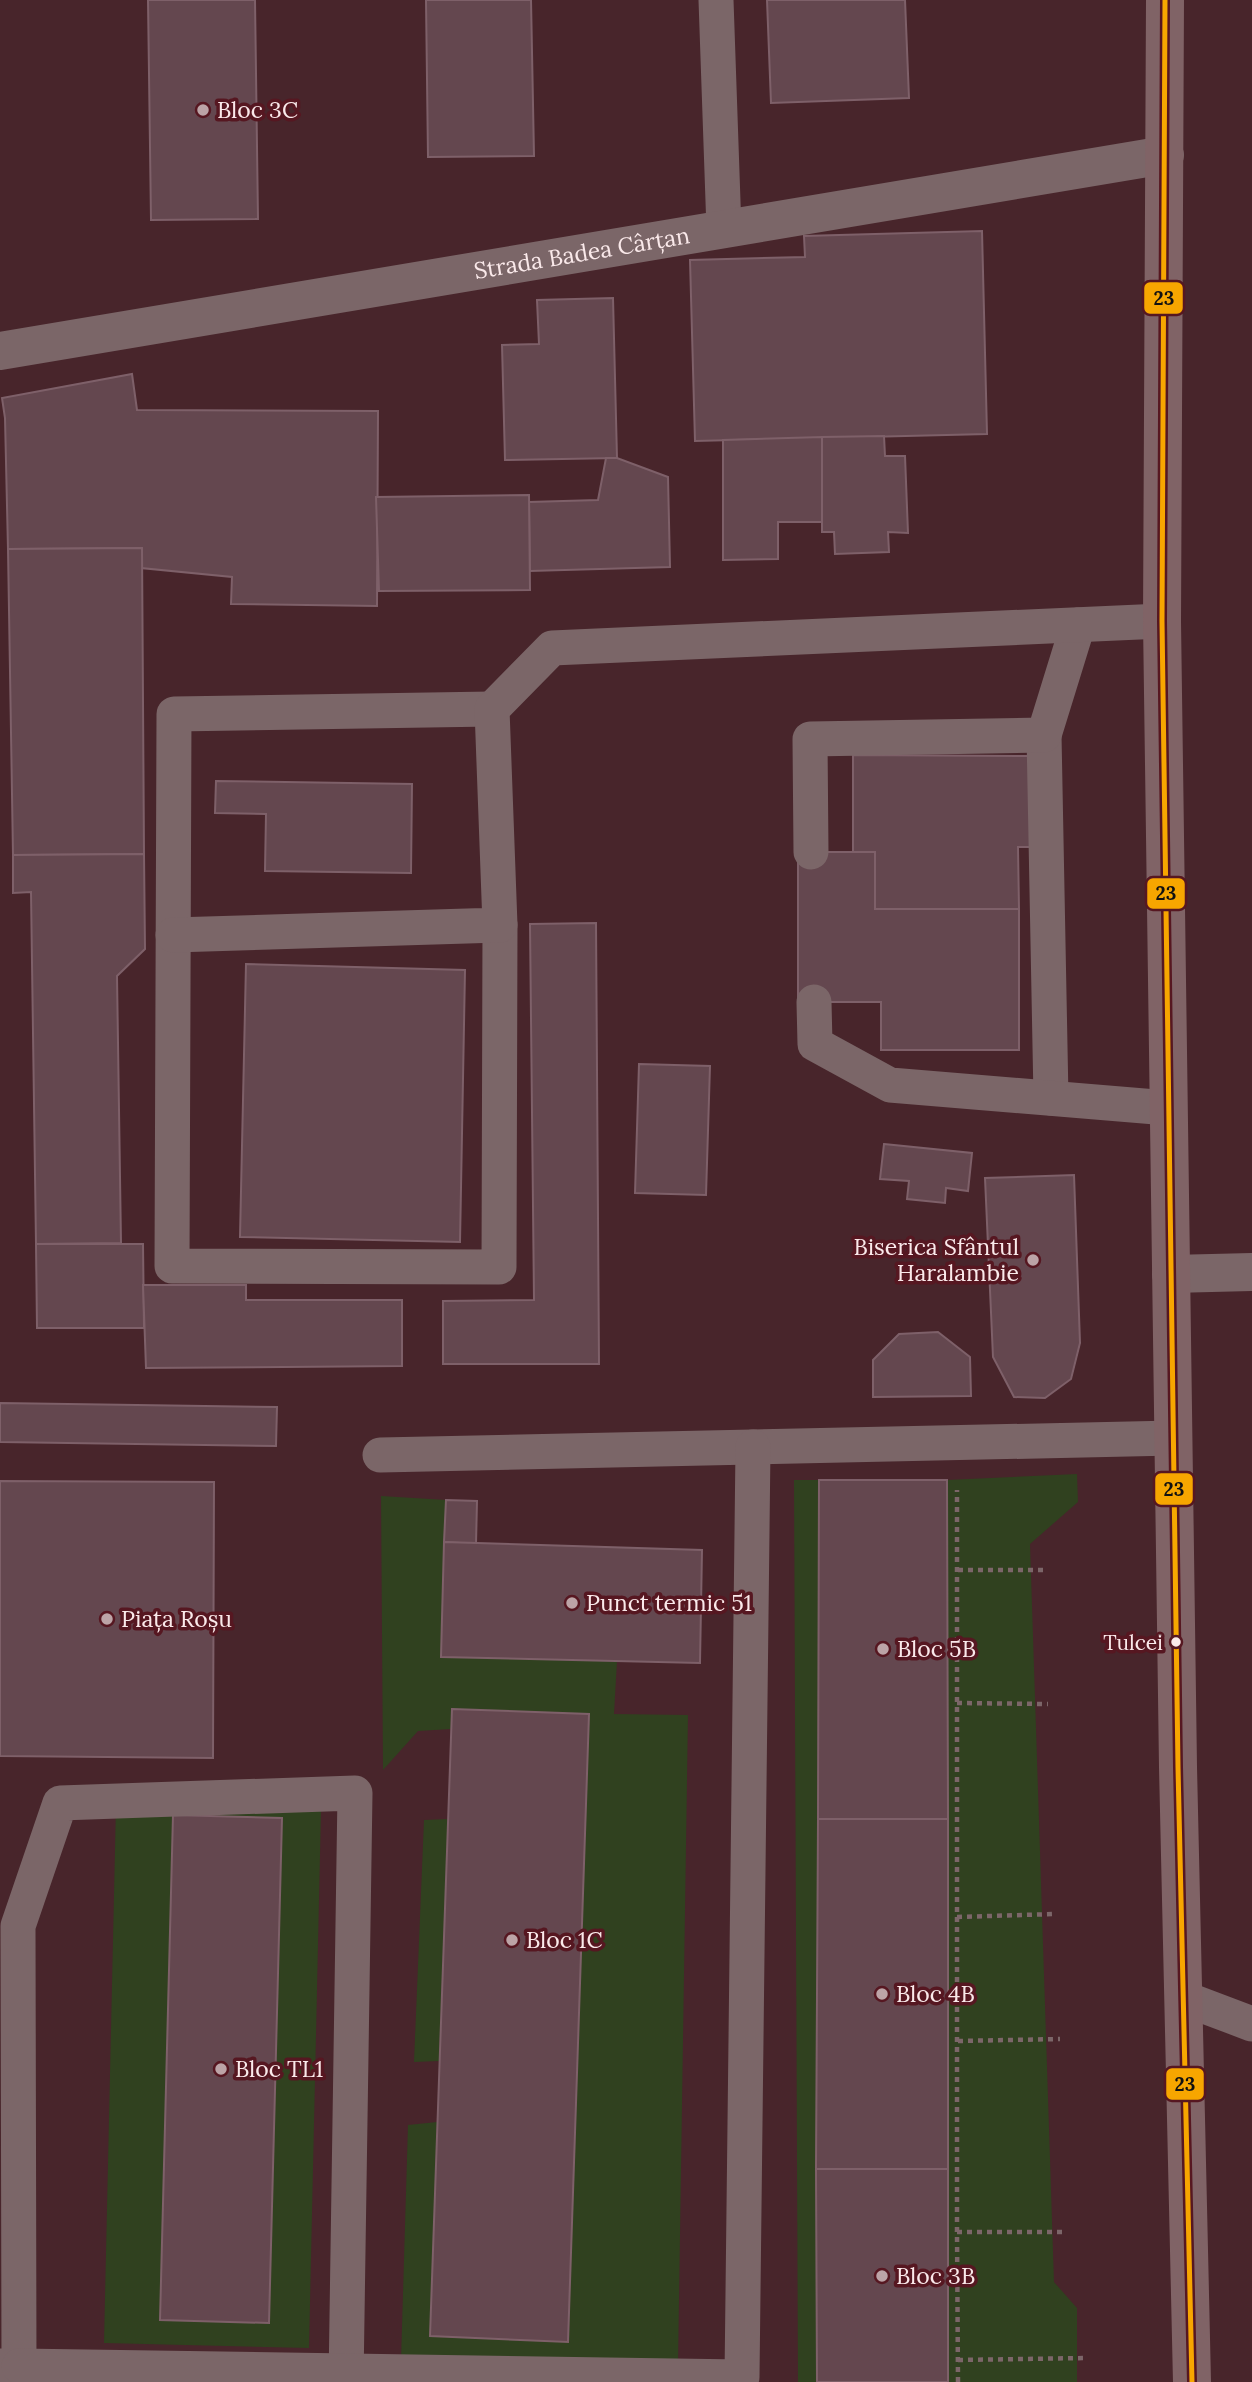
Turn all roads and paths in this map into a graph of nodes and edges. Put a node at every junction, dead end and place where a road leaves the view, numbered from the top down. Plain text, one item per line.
1 (716, 0) edge
2 (1165, 0) edge
3 (1165, 155) junction
4 (724, 229) junction
5 (0, 351) edge
6 (1162, 621) junction
7 (1078, 625) junction
8 (492, 709) junction
9 (1045, 735) junction
10 (811, 852) dead end
11 (499, 925) junction
12 (173, 936) junction
13 (814, 1002) dead end
14 (1051, 1098) junction
15 (1168, 1108) junction
16 (1252, 1272) edge
17 (1171, 1274) junction
18 (1174, 1438) junction
19 (957, 1443) junction
20 (753, 1447) junction
21 (380, 1455) dead end
22 (958, 1570) junction
23 (1044, 1570) dead end
24 (957, 1703) junction
25 (1048, 1704) dead end
26 (1055, 1913) dead end
27 (957, 1917) junction
28 (1183, 1998) junction
29 (1252, 2024) edge
30 (1059, 2039) dead end
31 (957, 2041) junction
32 (957, 2232) junction
33 (1065, 2232) dead end
34 (1087, 2358) dead end
35 (958, 2360) junction
36 (10, 2366) edge
37 (346, 2377) edge
38 (958, 2382) edge
39 (1192, 2382) edge

1 - 4 lane
2 - 3 main road
3 - 4 street, Strada Badea Cârțan
3 - 6 main road
4 - 5 street, Strada Badea Cârțan
6 - 7 lane
6 - 15 main road
7 - 8 lane
7 - 9 lane
8 - 11 lane
8 - 12 lane
9 - 10 lane
9 - 14 lane
11 - 12 lane
11 - 12 lane
13 - 14 lane
14 - 15 lane
15 - 17 main road
16 - 17 street
17 - 18 main road
18 - 19 lane
18 - 28 main road
19 - 20 lane
19 - 22 path
20 - 21 lane
20 - 37 lane
22 - 23 path
22 - 24 path
24 - 25 path
24 - 27 path
26 - 27 path
27 - 31 path
28 - 29 lane
28 - 39 main road
30 - 31 path
31 - 32 path
32 - 33 path
32 - 35 path
34 - 35 path
35 - 38 path
36 - 37 lane
36 - 37 lane

